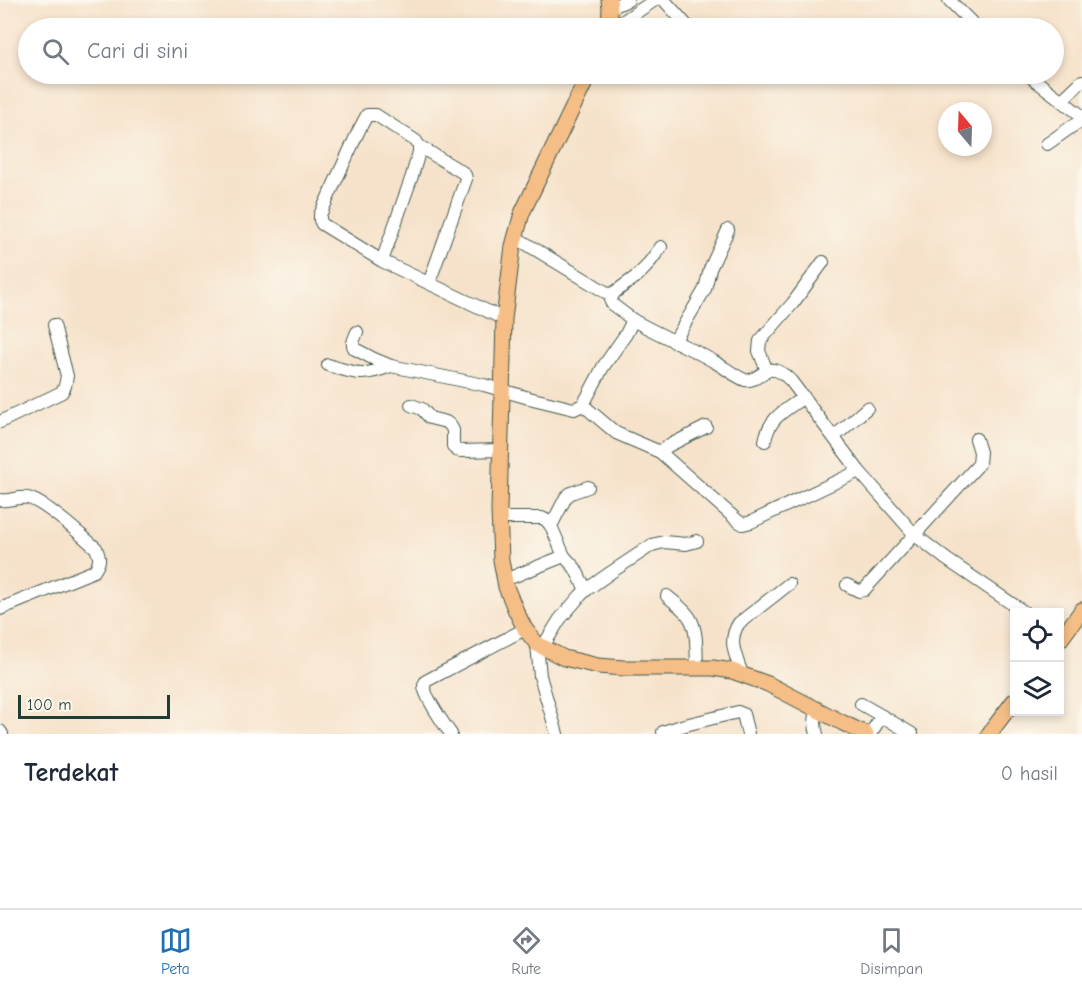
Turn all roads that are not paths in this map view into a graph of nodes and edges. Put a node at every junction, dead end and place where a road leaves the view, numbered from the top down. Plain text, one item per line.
1 (628, 0) edge
2 (655, 0) edge
3 (664, 0) edge
4 (949, 0) edge
5 (610, 4) edge
6 (627, 18) edge
7 (680, 18) edge
8 (967, 18) edge
9 (1082, 81) edge
10 (584, 84) edge
11 (1040, 84) edge
12 (1061, 101) junction
13 (1082, 116) edge
14 (1082, 122) edge
15 (1047, 144) dead end
16 (419, 146) junction
17 (728, 230) dead end
18 (515, 237) junction
19 (661, 247) dead end
20 (382, 261) junction
21 (823, 262) dead end
22 (429, 283) junction
23 (612, 296) junction
24 (504, 319) junction
25 (633, 320) junction
26 (54, 325) dead end
27 (357, 332) dead end
28 (674, 342) junction
29 (328, 365) dead end
30 (391, 366) junction
31 (766, 371) junction
32 (502, 390) junction
33 (804, 398) junction
34 (411, 405) dead end
35 (583, 405) junction
36 (867, 408) dead end
37 (0, 422) edge
38 (706, 427) dead end
39 (834, 437) junction
40 (976, 439) dead end
41 (765, 441) dead end
42 (501, 450) junction
43 (660, 452) junction
44 (860, 471) junction
45 (588, 487) dead end
46 (0, 500) edge
47 (500, 518) junction
48 (551, 526) junction
49 (915, 535) junction
50 (697, 541) dead end
51 (564, 556) junction
52 (505, 580) junction
53 (789, 584) dead end
54 (848, 585) dead end
55 (586, 590) junction
56 (667, 596) dead end
57 (1018, 608) edge
58 (0, 609) edge
59 (1082, 610) edge
60 (525, 629) junction
61 (1064, 633) edge
62 (540, 646) junction
63 (697, 669) junction
64 (742, 674) junction
65 (861, 704) dead end
66 (1010, 706) edge
67 (817, 710) junction
68 (882, 716) junction
69 (686, 730) edge
70 (663, 732) dead end
71 (451, 734) edge
72 (557, 734) edge
73 (748, 734) edge
74 (817, 734) edge
75 (868, 734) edge
76 (912, 734) edge
77 (989, 734) edge

1 - 5 street
2 - 6 street
3 - 7 street
4 - 8 street
9 - 12 street
10 - 18 main road
11 - 12 street
12 - 13 street
14 - 15 street
16 - 20 street
16 - 20 street
16 - 22 street
17 - 28 street
18 - 23 street
18 - 24 main road
19 - 23 street
20 - 22 street
21 - 31 street
22 - 24 street
23 - 25 street
24 - 32 main road
25 - 28 street
25 - 35 street
26 - 37 street
27 - 30 street
28 - 31 street
29 - 30 street
30 - 32 street
31 - 33 street
32 - 35 street
32 - 42 main road
33 - 39 street
33 - 41 street
34 - 42 street
35 - 43 street
36 - 39 street
38 - 43 street
39 - 44 street
40 - 49 street
42 - 47 main road
43 - 44 street
44 - 49 street
45 - 48 street
46 - 58 street
47 - 48 street
47 - 52 main road
48 - 51 street
49 - 54 street
49 - 57 street
50 - 55 street
51 - 52 street
51 - 55 street
52 - 60 main road
53 - 64 street
55 - 62 street
56 - 63 street
59 - 61 main road
60 - 62 main road
60 - 71 street
62 - 63 main road
62 - 72 street
63 - 64 main road
64 - 67 main road
65 - 68 street
66 - 77 main road
67 - 74 street
67 - 75 main road
68 - 75 street
68 - 76 street
69 - 70 street
69 - 73 street

